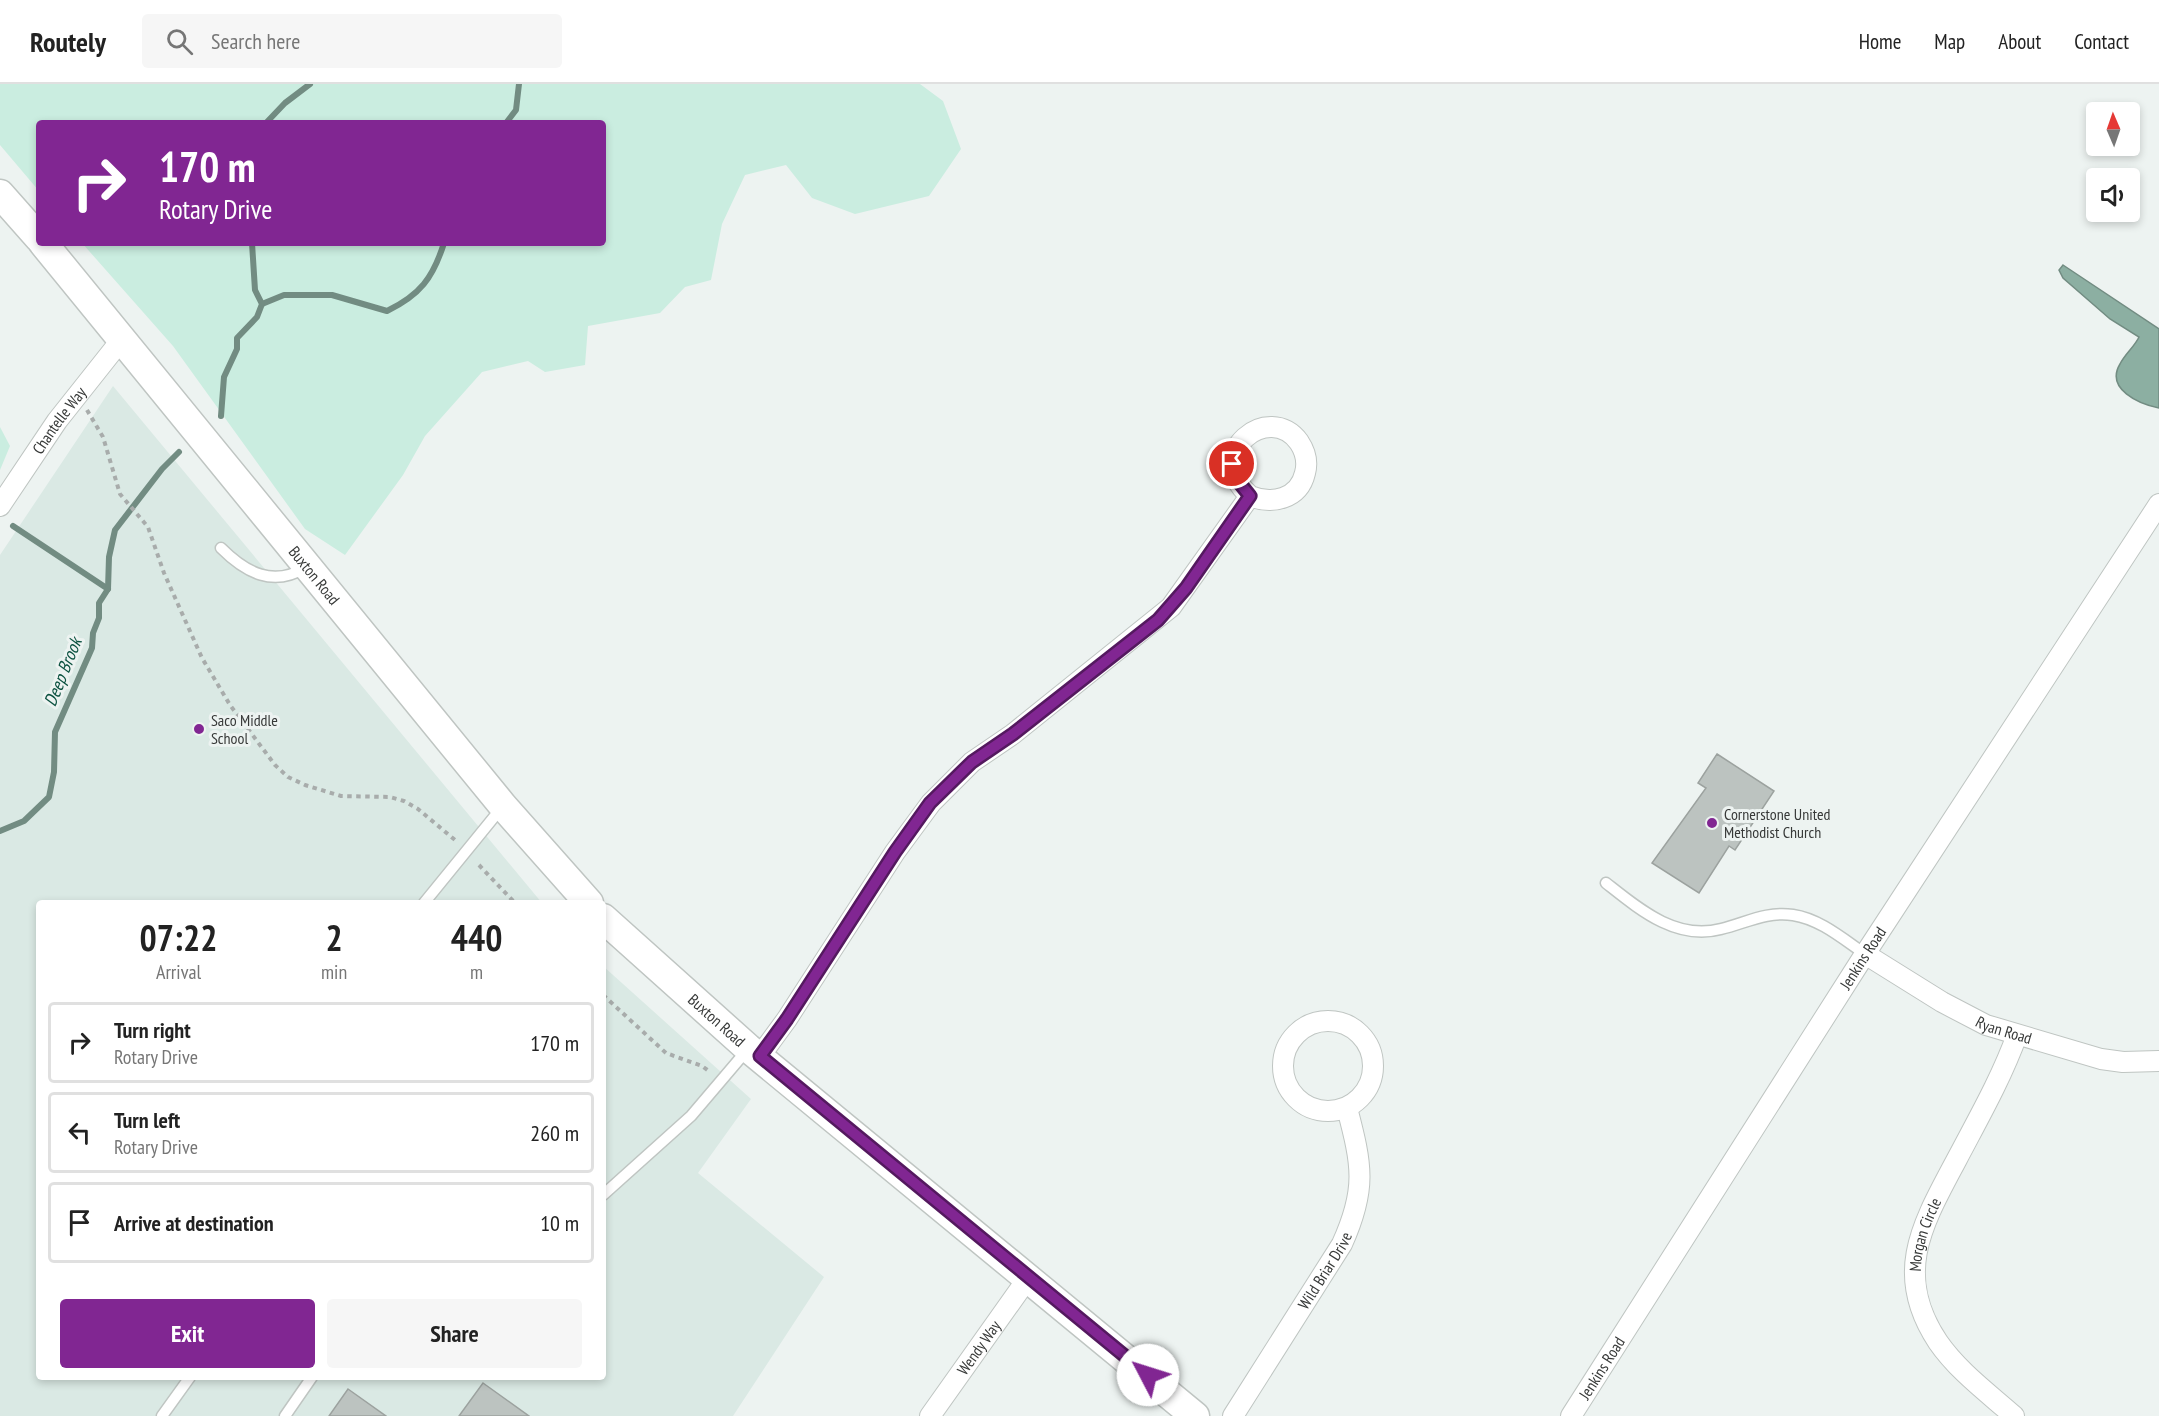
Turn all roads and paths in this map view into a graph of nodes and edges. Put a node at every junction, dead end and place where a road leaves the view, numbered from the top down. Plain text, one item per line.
1 (0, 194) edge
2 (36, 235) edge
3 (45, 246) edge
4 (122, 339) junction
5 (76, 395) junction
6 (1250, 496) dead end
7 (2159, 504) edge
8 (0, 506) edge
9 (221, 548) dead end
10 (307, 567) junction
11 (503, 806) junction
12 (455, 840) dead end
13 (479, 865) dead end
14 (1606, 883) dead end
15 (426, 900) edge
16 (512, 900) edge
17 (586, 900) edge
18 (606, 921) edge
19 (1865, 954) junction
20 (606, 998) edge
21 (2017, 1035) junction
22 (754, 1052) junction
23 (2159, 1061) edge
24 (721, 1081) junction
25 (1347, 1108) junction
26 (606, 1192) edge
27 (1028, 1278) junction
28 (188, 1380) edge
29 (310, 1380) edge
30 (162, 1416) edge
31 (285, 1416) edge
32 (930, 1416) edge
33 (1195, 1416) edge
34 (1233, 1416) edge
35 (1571, 1416) edge
36 (2014, 1416) edge

1 - 2 main road
3 - 4 main road, Buxton Road
4 - 5 street, Chantelle Way
4 - 10 main road, Buxton Road
5 - 8 street, Chantelle Way
5 - 12 path
6 - 22 street
7 - 19 street, Jenkins Road
9 - 10 lane
10 - 11 main road, Buxton Road
11 - 15 lane
11 - 17 main road, Buxton Road
13 - 16 path
14 - 19 lane
18 - 22 main road, Buxton Road
19 - 21 street, Ryan Road
19 - 35 street, Jenkins Road
20 - 24 path
21 - 23 street, Ryan Road
21 - 36 street, Morgan Circle
22 - 24 lane
22 - 27 main road, Buxton Road
24 - 26 lane
25 - 25 street
25 - 34 street, Wild Briar Drive
27 - 32 street, Wendy Way
27 - 33 main road, Buxton Road
28 - 30 lane
29 - 31 lane

